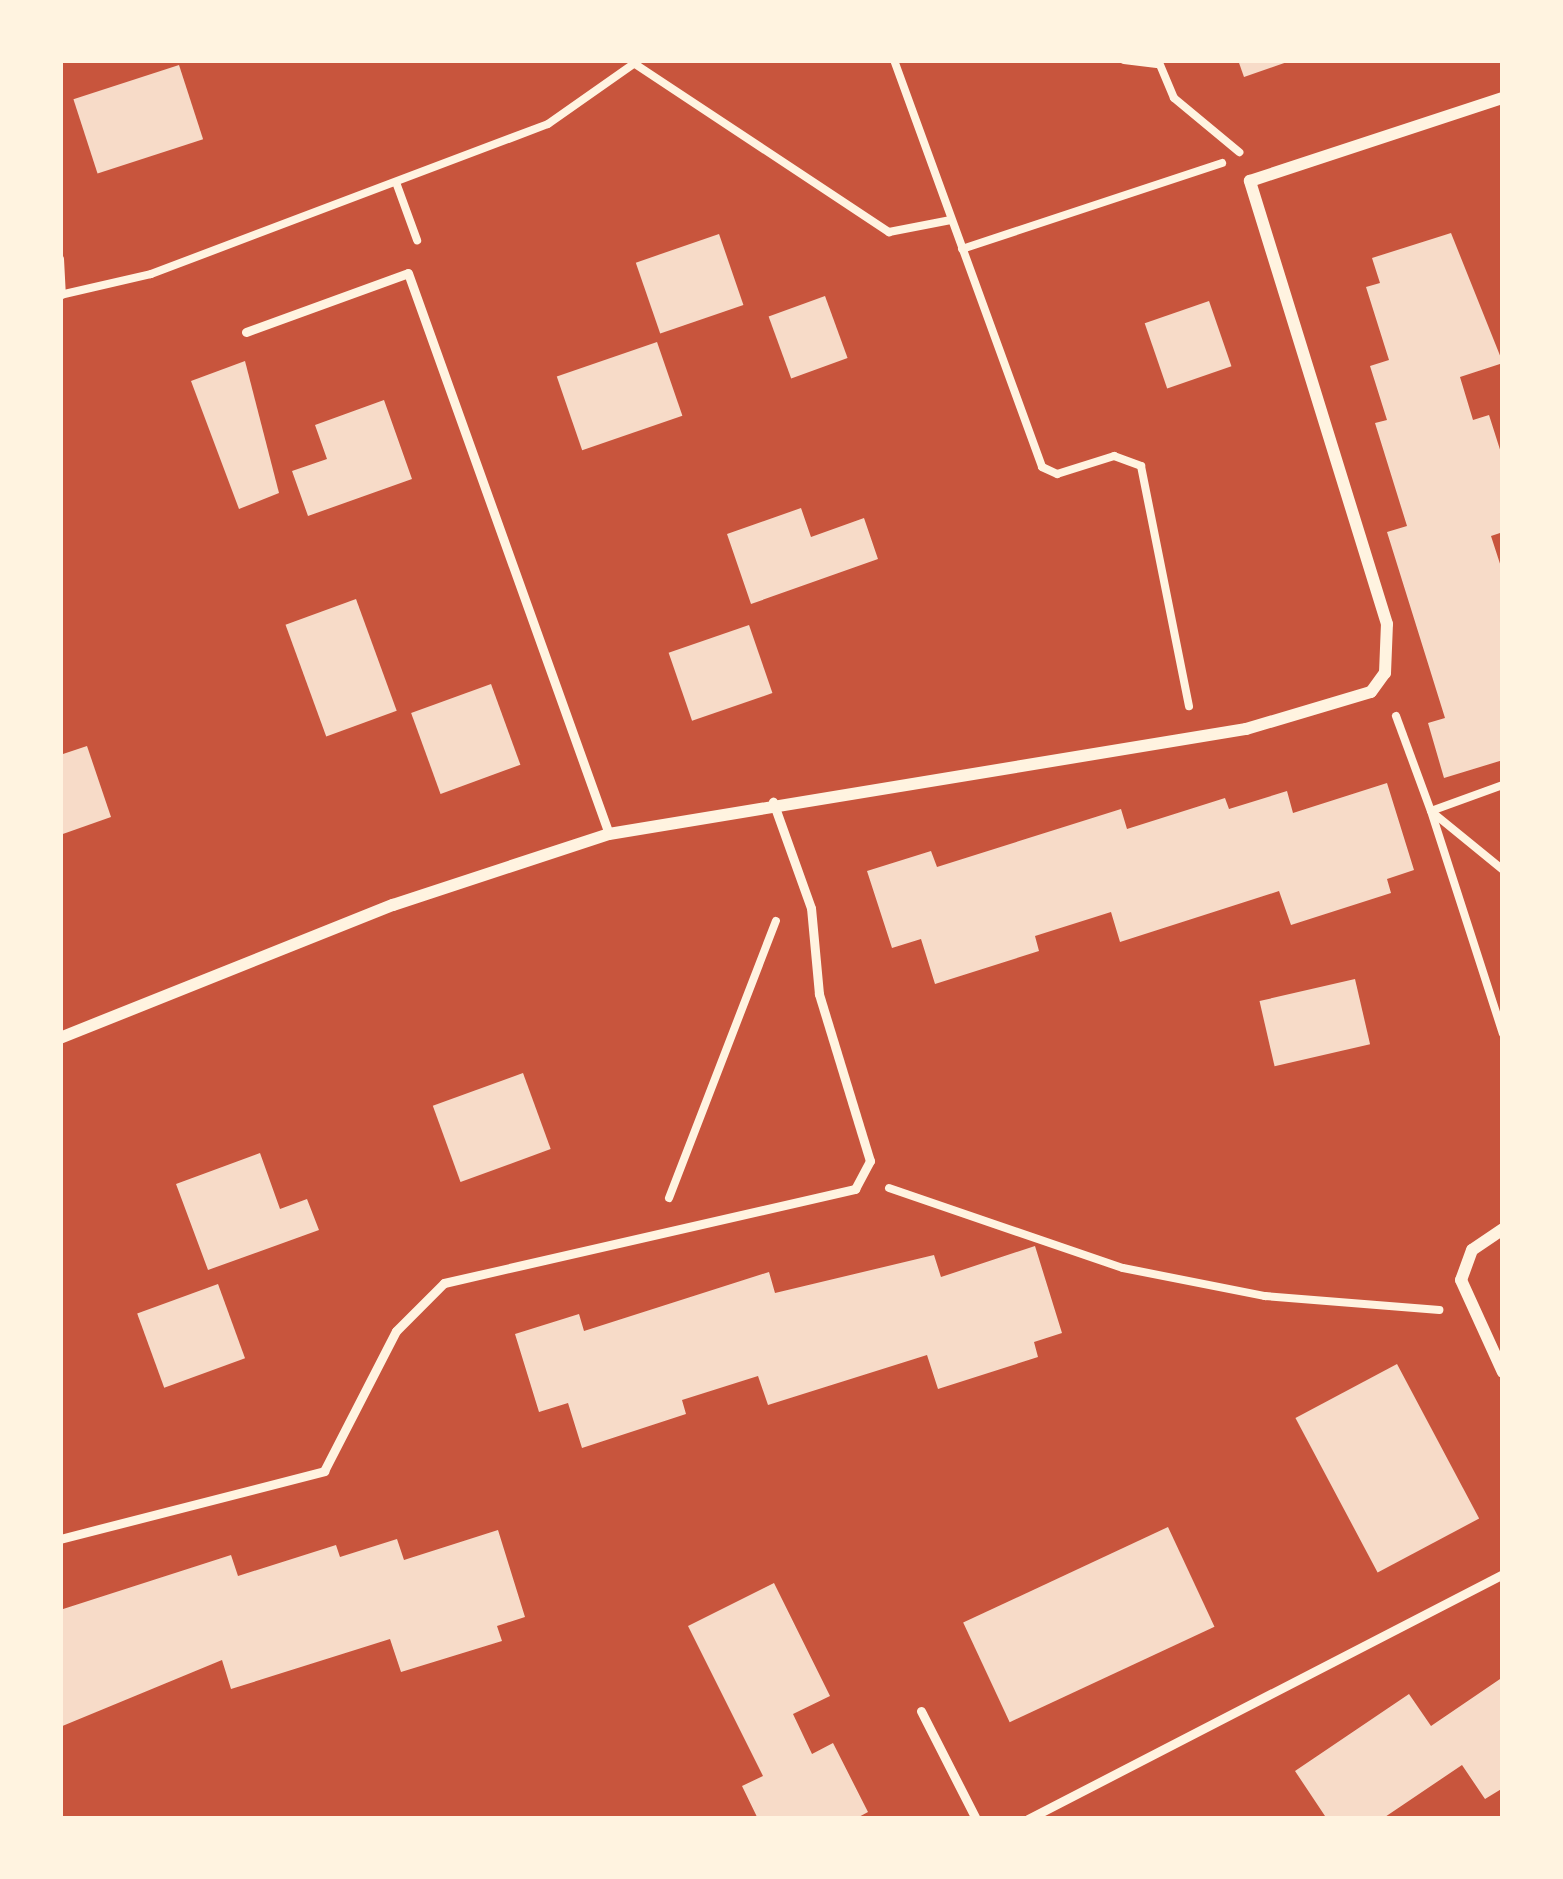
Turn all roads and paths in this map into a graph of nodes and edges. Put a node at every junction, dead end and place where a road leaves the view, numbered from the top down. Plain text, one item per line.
1 (894, 60) edge
2 (1124, 60) edge
3 (637, 62) edge
4 (1158, 62) edge
5 (1503, 98) edge
6 (1242, 156) junction
7 (1250, 181) junction
8 (397, 185) junction
9 (951, 220) junction
10 (962, 249) junction
11 (60, 259) edge
12 (408, 273) junction
13 (61, 295) edge
14 (246, 332) dead end
15 (1371, 692) junction
16 (1195, 737) junction
17 (1503, 785) edge
18 (772, 802) junction
19 (1431, 811) junction
20 (610, 834) junction
21 (795, 863) junction
22 (1503, 870) edge
23 (1503, 1034) edge
24 (60, 1038) edge
25 (866, 1177) junction
26 (1503, 1229) edge
27 (652, 1238) junction
28 (1472, 1308) junction
29 (1503, 1372) edge
30 (60, 1538) edge
31 (1503, 1574) edge
32 (921, 1711) dead end
33 (976, 1819) edge
34 (1028, 1819) edge

1 - 9 path
2 - 4 path
3 - 8 path
3 - 9 path
4 - 6 path
5 - 7 street
6 - 7 path
6 - 10 path
7 - 15 street
8 - 12 path
8 - 13 path
9 - 10 path
10 - 16 path
11 - 13 path
12 - 14 lane
12 - 20 lane
15 - 16 street
15 - 19 path
16 - 18 street
17 - 19 path
18 - 20 street
18 - 21 lane
19 - 22 path
19 - 23 path
20 - 24 street
21 - 25 lane
21 - 27 path
25 - 27 lane
25 - 28 path
26 - 28 street
27 - 30 lane
28 - 29 street
31 - 34 lane
32 - 33 lane

